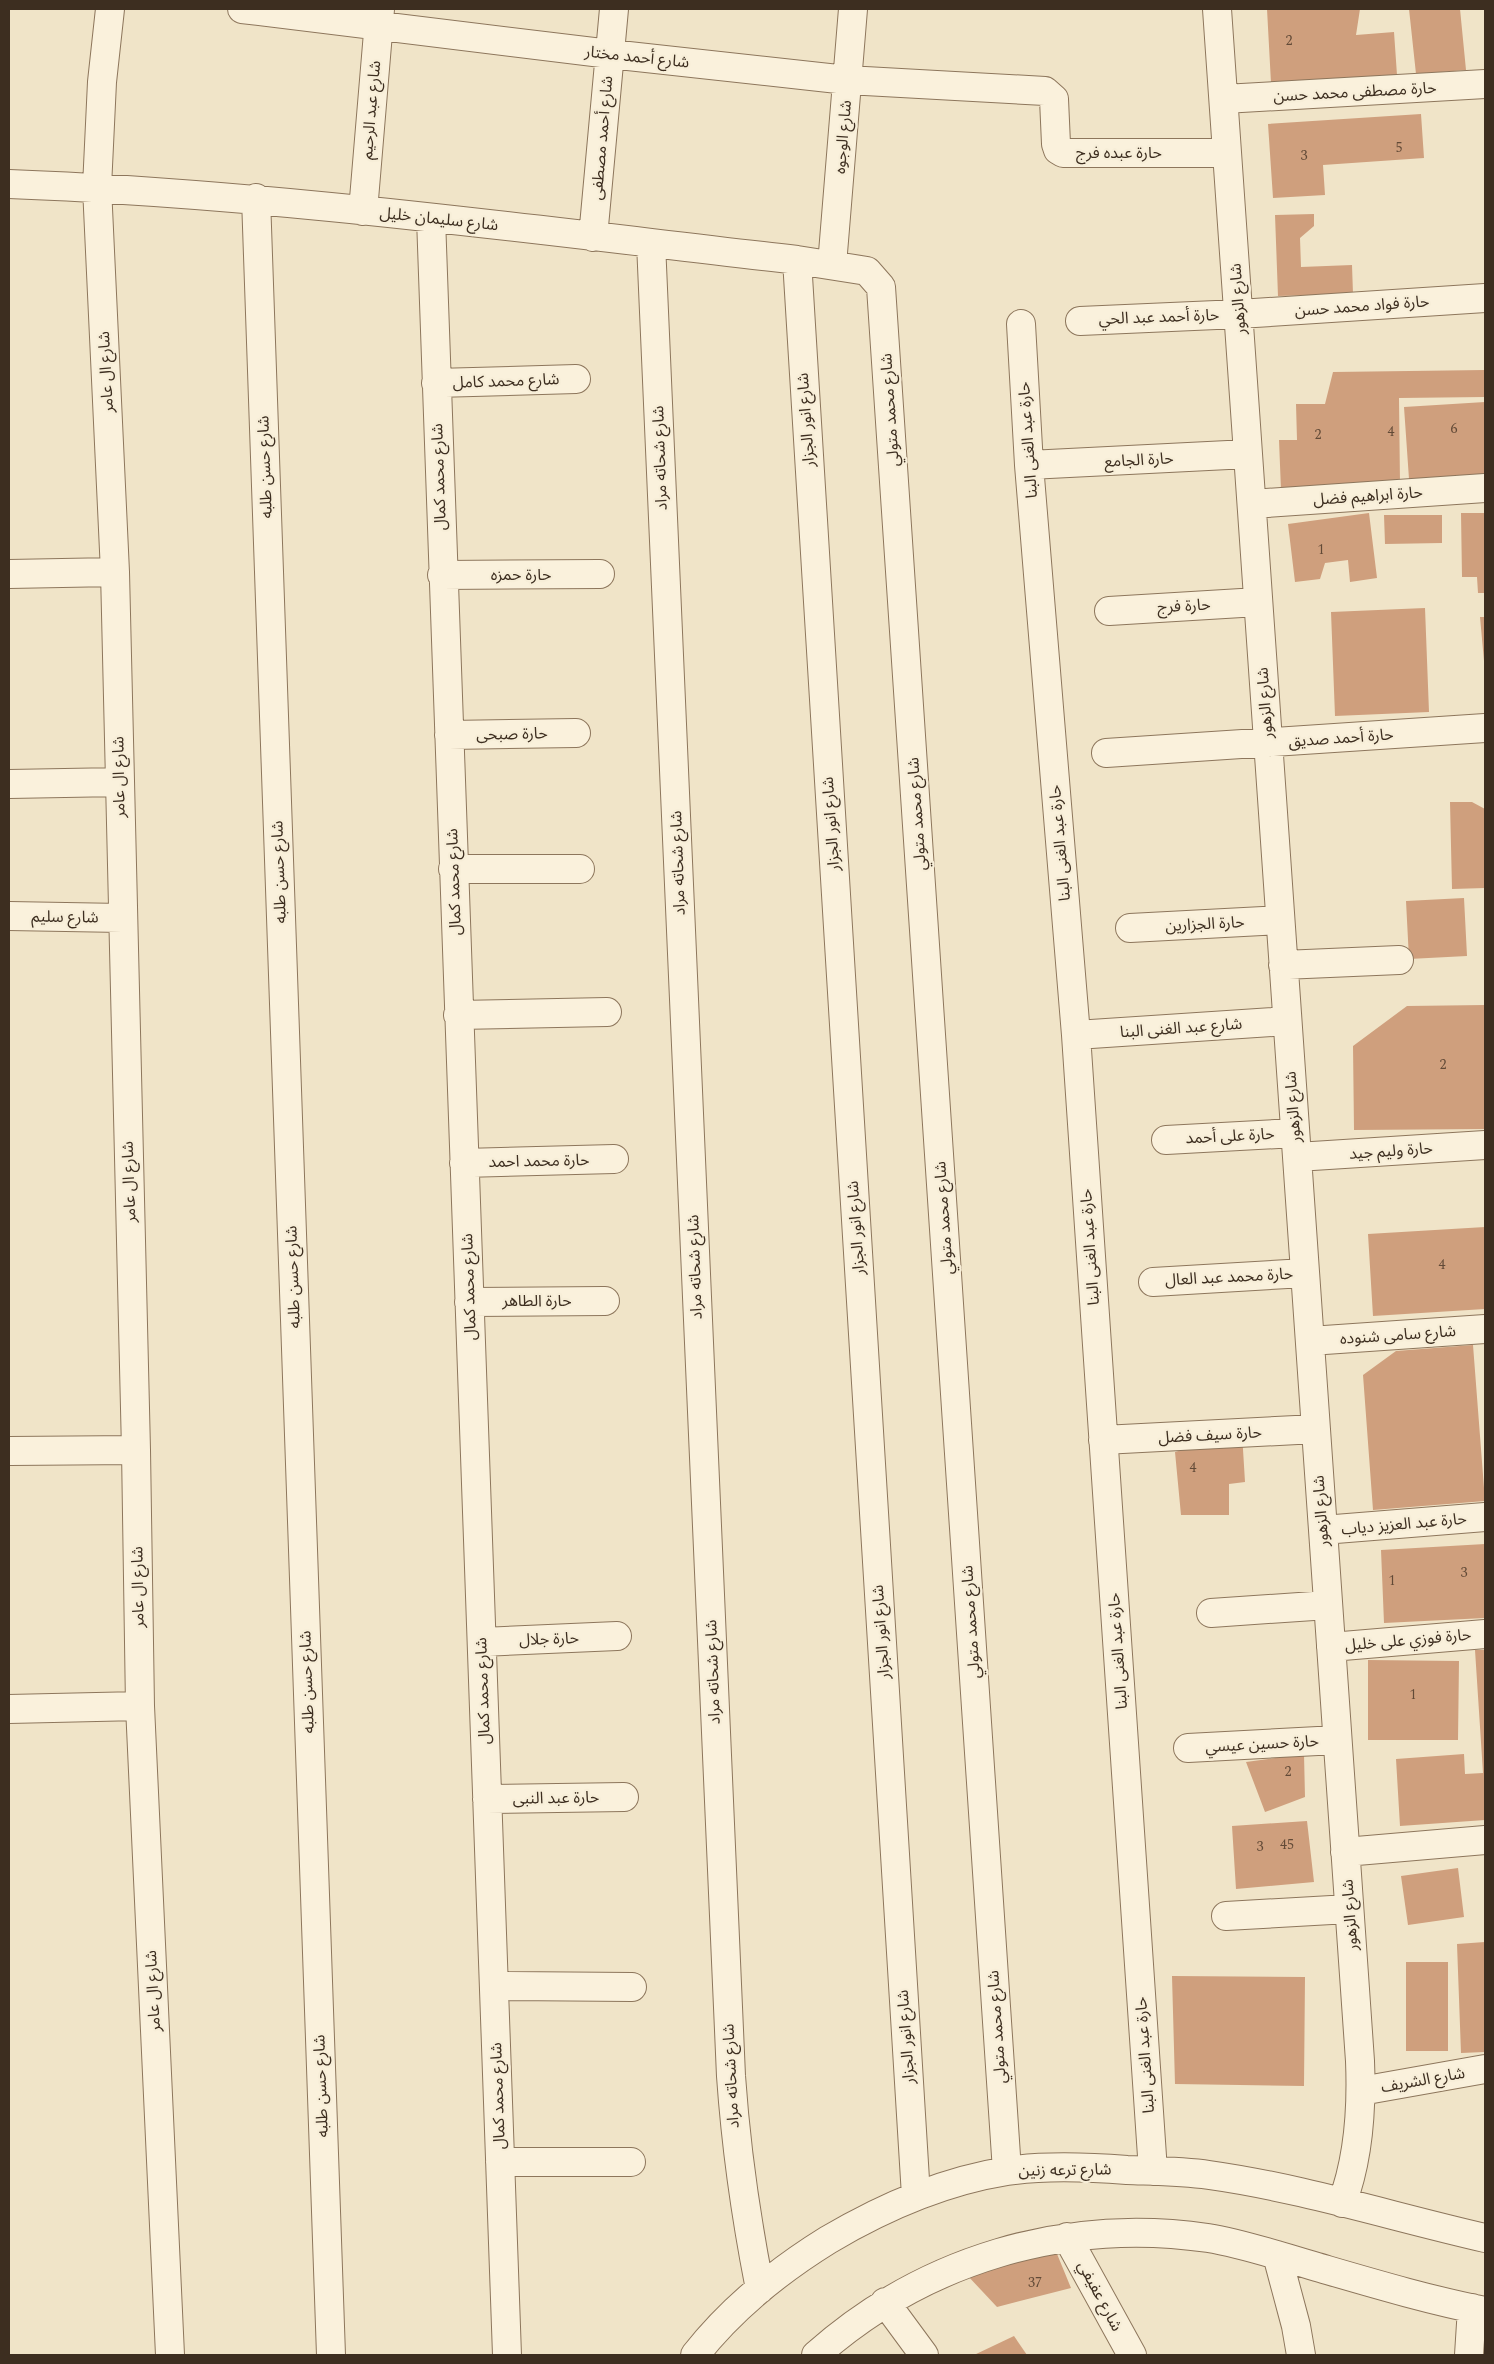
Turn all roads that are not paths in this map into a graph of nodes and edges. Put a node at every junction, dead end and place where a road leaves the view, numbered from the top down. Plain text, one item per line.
1 (110, 9) edge
2 (242, 9) edge
3 (614, 9) edge
4 (854, 9) edge
5 (1218, 9) edge
6 (379, 18) edge
7 (610, 54) junction
8 (847, 80) junction
9 (1485, 84) edge
10 (1033, 89) joint
11 (1224, 100) junction
12 (1227, 153) junction
13 (9, 184) edge
14 (97, 187) junction
15 (256, 198) junction
16 (363, 211) junction
17 (431, 218) junction
18 (593, 237) junction
19 (651, 243) junction
20 (797, 260) junction
21 (832, 265) junction
22 (867, 271) joint
23 (1485, 298) edge
24 (1239, 314) junction
25 (1080, 321) dead end
26 (1021, 324) dead end
27 (576, 379) dead end
28 (436, 383) junction
29 (1248, 454) junction
30 (1029, 465) junction
31 (1485, 488) edge
32 (1252, 504) junction
33 (115, 572) junction
34 (9, 574) edge
35 (600, 574) dead end
36 (442, 575) junction
37 (1258, 602) junction
38 (1109, 610) dead end
39 (1485, 728) edge
40 (576, 733) dead end
41 (449, 735) junction
42 (1268, 743) junction
43 (1106, 753) dead end
44 (120, 782) junction
45 (9, 784) edge
46 (453, 869) junction
47 (580, 869) dead end
48 (9, 916) edge
49 (122, 918) junction
50 (1280, 920) junction
51 (1130, 928) dead end
52 (1399, 960) dead end
53 (1283, 964) junction
54 (607, 1012) dead end
55 (458, 1015) junction
56 (1287, 1021) junction
57 (1076, 1035) junction
58 (1166, 1140) dead end
59 (1296, 1145) junction
60 (1485, 1145) edge
61 (614, 1159) dead end
62 (464, 1163) junction
63 (1305, 1273) junction
64 (1153, 1282) dead end
65 (605, 1301) dead end
66 (469, 1302) junction
67 (1485, 1329) edge
68 (1310, 1341) junction
69 (1316, 1429) junction
70 (1103, 1440) junction
71 (136, 1450) junction
72 (9, 1451) edge
73 (1485, 1517) edge
74 (1323, 1530) junction
75 (1328, 1605) junction
76 (1210, 1613) dead end
77 (1485, 1634) edge
78 (617, 1636) dead end
79 (482, 1642) junction
80 (1330, 1647) junction
81 (140, 1706) junction
82 (9, 1709) edge
83 (1337, 1740) junction
84 (1188, 1748) dead end
85 (624, 1797) dead end
86 (487, 1799) junction
87 (1485, 1840) edge
88 (1345, 1852) junction
89 (1349, 1908) junction
90 (1226, 1916) dead end
91 (494, 1986) junction
92 (632, 1987) dead end
93 (1485, 2069) edge
94 (1361, 2091) junction
95 (500, 2162) junction
96 (631, 2162) dead end
97 (1007, 2171) junction
98 (1153, 2171) junction
99 (916, 2196) junction
100 (1342, 2203) junction
101 (1067, 2237) junction
102 (1485, 2238) edge
103 (1277, 2255) junction
104 (760, 2289) junction
105 (885, 2302) junction
106 (1479, 2310) edge
107 (170, 2355) edge
108 (331, 2355) edge
109 (507, 2355) edge
110 (695, 2355) edge
111 (816, 2355) edge
112 (924, 2355) edge
113 (1132, 2355) edge
114 (1301, 2355) edge
115 (1469, 2355) edge

1 - 14 street, شارع ال عامر
2 - 6 street, شارع أحمد مختار
3 - 7 street, شارع أحمد مصطفى
4 - 8 street, شارع الوجوه
5 - 11 street, شارع الزهور
6 - 7 street, شارع أحمد مختار
6 - 16 street, شارع عبد الرحيم
7 - 8 street, شارع أحمد مختار
7 - 18 street, شارع أحمد مصطفى
8 - 10 street, شارع أحمد مختار
8 - 21 street, شارع الوجوه
9 - 11 street, حارة مصطفى محمد حسن
10 - 12 street, حارة عبده فرج
11 - 12 street, شارع الزهور
12 - 24 street, شارع الزهور
13 - 14 street, شارع سليمان خليل
14 - 15 street, شارع سليمان خليل
14 - 33 street, شارع ال عامر
15 - 16 street, شارع سليمان خليل
15 - 108 street, شارع حسن طلبه
16 - 17 street, شارع سليمان خليل
17 - 18 street, شارع سليمان خليل
17 - 28 street, شارع محمد كمال
18 - 19 street, شارع سليمان خليل
19 - 20 street, شارع سليمان خليل
19 - 104 street, شارع شحاته مراد
20 - 21 street, شارع سليمان خليل
20 - 99 street, شارع انور الجزار
21 - 22 street, شارع سليمان خليل
22 - 97 street, شارع محمد متولي
23 - 24 street, حارة فواد محمد حسن
24 - 25 street, حارة أحمد عبد الحي
24 - 29 street, شارع الزهور
26 - 30 street, حارة عبد الغنى البنا
27 - 28 street, شارع محمد كامل
28 - 36 street, شارع محمد كمال
29 - 30 street, حارة الجامع
29 - 32 street, شارع الزهور
30 - 57 street, حارة عبد الغنى البنا
31 - 32 street, حارة ابراهيم فضل
32 - 37 street, شارع الزهور
33 - 34 street
33 - 44 street, شارع ال عامر
35 - 36 street, حارة حمزه
36 - 41 street, شارع محمد كمال
37 - 38 street, حارة فرج
37 - 42 street, شارع الزهور
39 - 42 street, حارة أحمد صديق
40 - 41 street, حارة صبحى
41 - 46 street, شارع محمد كمال
42 - 43 street, حارة أحمد صديق
42 - 50 street, شارع الزهور
44 - 45 street
44 - 49 street, شارع ال عامر
46 - 47 street
46 - 55 street, شارع محمد كمال
48 - 49 street, شارع سليم
49 - 71 street, شارع ال عامر
50 - 51 street, حارة الجزارين
50 - 53 street, شارع الزهور
52 - 53 street
53 - 56 street, شارع الزهور
54 - 55 street
55 - 62 street, شارع محمد كمال
56 - 57 street, شارع عبد الغنى البنا
56 - 59 street, شارع الزهور
57 - 70 street, حارة عبد الغنى البنا
58 - 59 street, حارة على أحمد
59 - 60 street, حارة وليم جيد
59 - 63 street, شارع الزهور
61 - 62 street, حارة محمد احمد
62 - 66 street, شارع محمد كمال
63 - 64 street, حارة محمد عبد العال
63 - 68 street, شارع الزهور
65 - 66 street, حارة الطاهر
66 - 79 street, شارع محمد كمال
67 - 68 street, شارع سامى شنوده
68 - 69 street, شارع الزهور
69 - 70 street, حارة سيف فضل
69 - 74 street, شارع الزهور
70 - 98 street, حارة عبد الغنى البنا
71 - 72 street
71 - 81 street, شارع ال عامر
73 - 74 street, حارة عبد العزيز دياب
74 - 75 street, شارع الزهور
75 - 76 street
75 - 80 street, شارع الزهور
77 - 80 street, حارة فوزي على خليل
78 - 79 street, حارة جلال
79 - 86 street, شارع محمد كمال
80 - 83 street, شارع الزهور
81 - 82 street
81 - 107 street, شارع ال عامر
83 - 84 street, حارة حسين عيسي
83 - 88 street, شارع الزهور
85 - 86 street, حارة عبد النبى
86 - 91 street, شارع محمد كمال
87 - 88 street
88 - 89 street, شارع الزهور
89 - 90 street
89 - 94 street, شارع الزهور
91 - 92 street
91 - 95 street, شارع محمد كمال
93 - 94 street, شارع الشريف
94 - 100 street, شارع الزهور
95 - 96 street
95 - 109 street, شارع محمد كمال
97 - 98 street, شارع ترعه زنين
97 - 99 street, شارع ترعه زنين
98 - 100 street, شارع ترعه زنين
99 - 104 street, شارع ترعه زنين
100 - 102 street, شارع ترعه زنين
101 - 103 street
101 - 105 street
101 - 113 street, شارع عفيفي
103 - 106 street
103 - 114 street
104 - 110 street, شارع ترعه زنين
105 - 111 street
105 - 112 street
106 - 115 street

